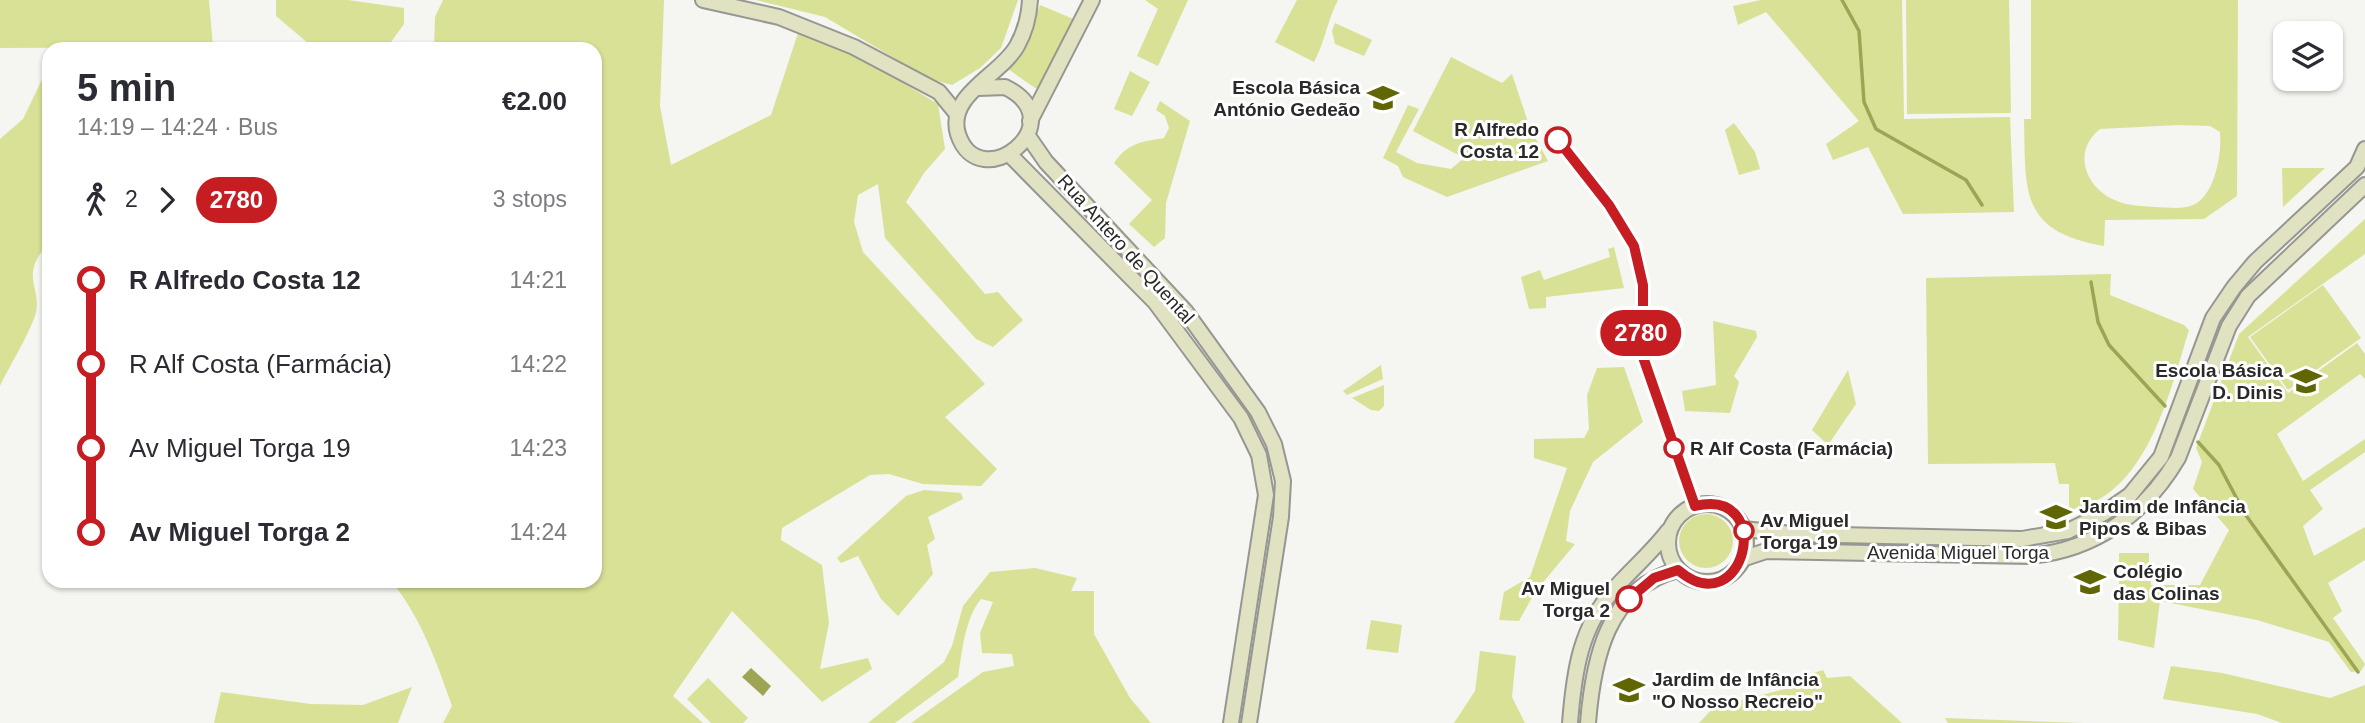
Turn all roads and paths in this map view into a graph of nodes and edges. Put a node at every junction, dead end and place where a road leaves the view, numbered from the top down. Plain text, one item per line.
1 (703, 0) edge
2 (1030, 0) edge
3 (1092, 0) edge
4 (975, 90) junction
5 (940, 92) junction
6 (957, 114) junction
7 (1029, 129) junction
8 (2365, 133) edge
9 (2365, 149) edge
10 (1010, 155) junction
11 (2365, 185) edge
12 (1671, 527) junction
13 (1743, 529) junction
14 (1742, 559) junction
15 (1678, 570) junction
16 (1231, 723) edge
17 (1249, 723) edge
18 (1570, 723) edge
19 (1588, 723) edge

1 - 5 main road
2 - 4 main road
3 - 7 main road
4 - 5 main road
4 - 6 main road
4 - 7 main road
5 - 6 main road
6 - 10 main road
7 - 10 main road
7 - 17 main road, Rua Antero de Quental
8 - 9 main road
9 - 13 main road, Avenida Miguel Torga
10 - 16 main road, Rua Antero de Quental
11 - 14 main road, Avenida Miguel Torga
12 - 13 main road
12 - 15 main road
12 - 18 main road
13 - 14 main road
14 - 15 main road
15 - 19 main road

